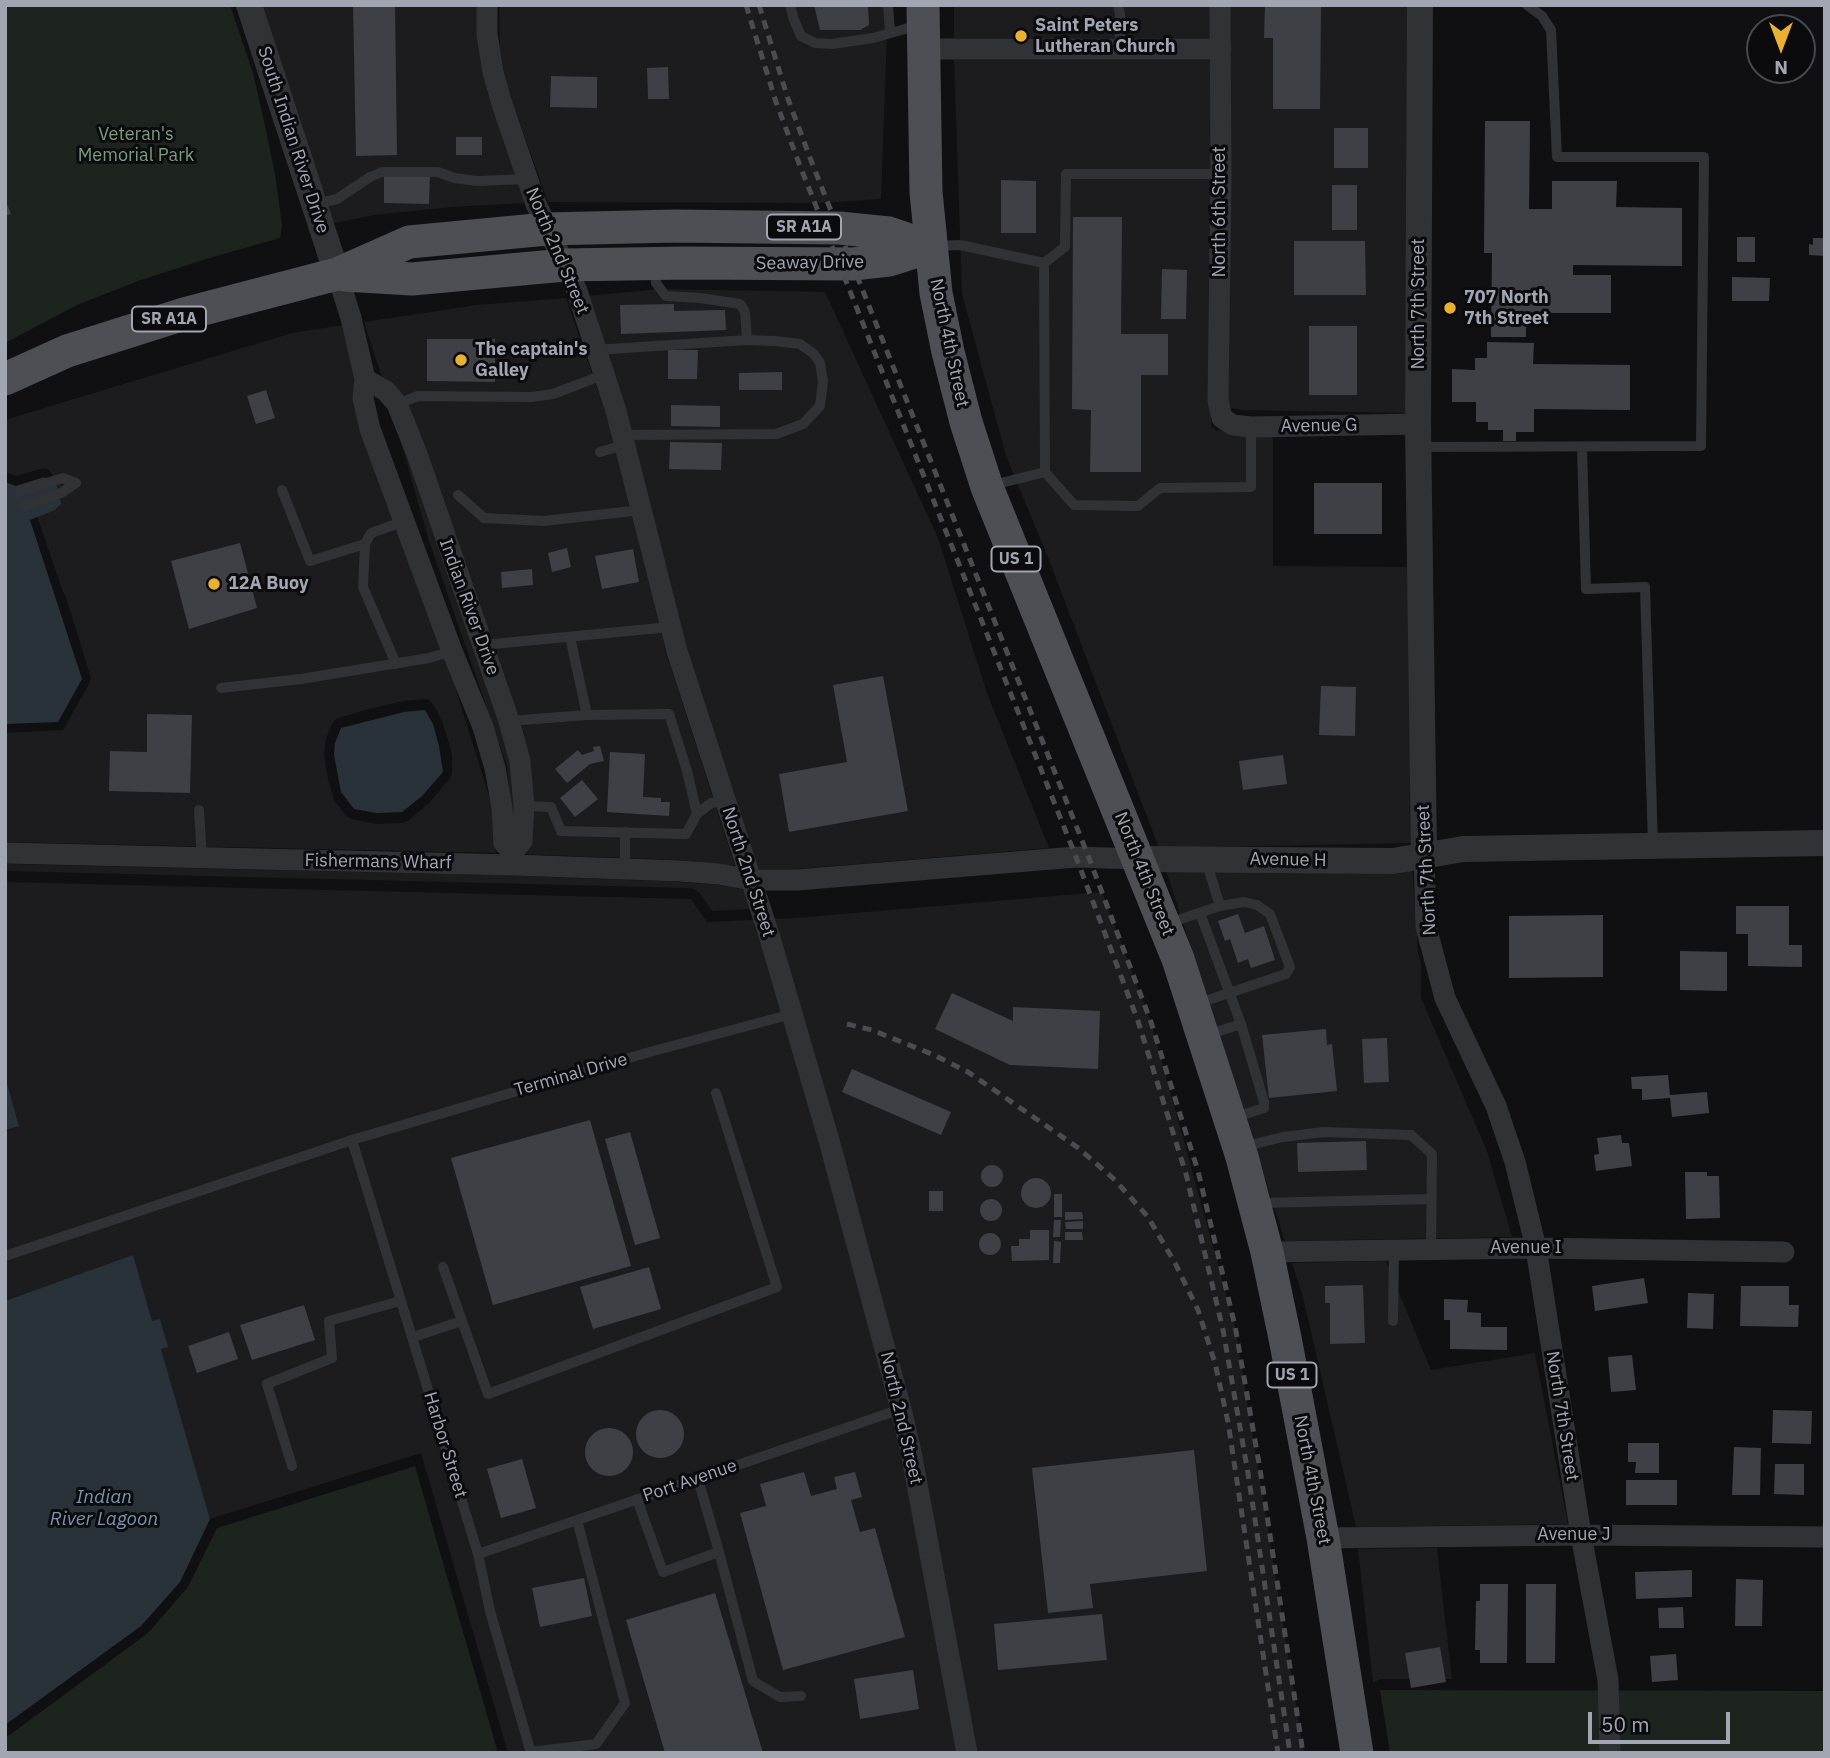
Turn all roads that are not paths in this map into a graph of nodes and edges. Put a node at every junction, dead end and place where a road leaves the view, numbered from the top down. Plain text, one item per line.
1 (249, 5) edge
2 (487, 5) edge
3 (790, 5) edge
4 (888, 5) edge
5 (1118, 5) edge
6 (1220, 5) edge
7 (1420, 5) edge
8 (1527, 5) edge
9 (924, 26) edge
10 (890, 32) junction
11 (1120, 49) junction
12 (1221, 49) junction
13 (1221, 174) junction
14 (527, 179) junction
15 (314, 204) junction
16 (547, 229) junction
17 (930, 247) junction
18 (1044, 263) junction
19 (655, 264) junction
20 (565, 265) junction
21 (337, 274) junction
22 (747, 340) junction
23 (596, 350) junction
24 (603, 375) junction
25 (5, 379) edge
26 (365, 379) junction
27 (397, 404) junction
28 (1222, 418) joint
29 (1251, 427) junction
30 (1418, 436) junction
31 (623, 440) junction
32 (1582, 447) junction
33 (600, 452) dead end
34 (1045, 472) junction
35 (987, 486) junction
36 (282, 490) dead end
37 (20, 491) dead end
38 (448, 500) junction
39 (25, 506) dead end
40 (641, 510) junction
41 (405, 521) junction
42 (365, 544) junction
43 (670, 627) junction
44 (570, 637) junction
45 (483, 645) junction
46 (452, 651) junction
47 (396, 664) junction
48 (221, 688) dead end
49 (587, 715) junction
50 (509, 721) junction
51 (724, 801) junction
52 (524, 806) junction
53 (199, 810) dead end
54 (697, 814) junction
55 (625, 832) junction
56 (1825, 843) edge
57 (1653, 846) junction
58 (5, 853) edge
59 (1424, 855) junction
60 (202, 858) junction
61 (514, 858) junction
62 (1138, 859) junction
63 (1205, 859) junction
64 (625, 870) junction
65 (751, 880) junction
66 (1220, 906) junction
67 (1199, 913) junction
68 (1165, 925) junction
69 (1229, 993) junction
70 (1193, 1005) junction
71 (792, 1014) junction
72 (1241, 1024) junction
73 (1204, 1036) junction
74 (716, 1093) dead end
75 (1235, 1133) junction
76 (352, 1140) junction
77 (1431, 1199) junction
78 (1254, 1203) junction
79 (1535, 1248) junction
80 (1394, 1250) junction
81 (1431, 1250) junction
82 (1784, 1251) dead end
83 (1267, 1252) junction
84 (5, 1256) edge
85 (443, 1267) dead end
86 (401, 1301) junction
87 (462, 1321) junction
88 (1392, 1321) dead end
89 (413, 1337) junction
90 (901, 1409) junction
91 (292, 1466) dead end
92 (698, 1479) junction
93 (637, 1499) junction
94 (577, 1520) junction
95 (1581, 1535) junction
96 (1825, 1537) edge
97 (1323, 1538) junction
98 (719, 1552) junction
99 (478, 1553) junction
100 (801, 1696) dead end
101 (531, 1752) edge
102 (967, 1753) edge
103 (1357, 1753) edge
104 (1610, 1753) edge

1 - 15 street, South Indian River Drive
2 - 14 street, North 2nd Street
3 - 10 lane
4 - 10 lane
5 - 11 lane
6 - 12 street, North 6th Street
7 - 30 street, North 7th Street
8 - 32 lane
9 - 10 lane
9 - 11 street
9 - 17 main road, North 4th Street / US 1
11 - 12 street
12 - 13 street, North 6th Street
13 - 18 lane
13 - 28 street, North 6th Street
14 - 15 lane
14 - 16 street, North 2nd Street
15 - 21 street, South Indian River Drive
16 - 17 main road, Seaway Drive / SR A1A
16 - 20 street, North 2nd Street
16 - 21 main road, Seaway Drive / SR A1A
17 - 18 lane
17 - 19 main road, Seaway Drive / SR A1A
17 - 35 main road, North 4th Street / US 1
18 - 34 lane
19 - 20 main road, Seaway Drive / SR A1A
19 - 22 lane
20 - 21 main road, Seaway Drive / SR A1A
20 - 23 street, North 2nd Street
21 - 25 main road, Seaway Drive / SR A1A
21 - 26 street, Indian River Drive
22 - 23 lane
22 - 31 lane
23 - 24 street, North 2nd Street
24 - 27 lane
24 - 31 street, North 2nd Street
26 - 27 street, Indian River Drive
26 - 41 street, Indian River Drive
27 - 38 street, Indian River Drive
28 - 29 street, Avenue G
29 - 30 street, Avenue G
29 - 34 lane
30 - 32 lane
30 - 59 street, North 7th Street
31 - 33 lane
31 - 40 street, North 2nd Street
32 - 57 lane
34 - 35 lane
35 - 62 main road, North 4th Street / US 1
36 - 42 lane
37 - 39 lane
38 - 40 lane
38 - 45 street, Indian River Drive
40 - 43 street, North 2nd Street
41 - 42 lane
41 - 46 street, Indian River Drive
42 - 47 lane
43 - 44 lane
43 - 51 street, North 2nd Street
44 - 45 lane
44 - 49 lane
45 - 50 street, Indian River Drive
46 - 47 lane
46 - 61 street, Indian River Drive
47 - 48 lane
49 - 50 lane
49 - 54 lane
50 - 52 street, Indian River Drive
51 - 54 lane
51 - 65 street, North 2nd Street
52 - 55 lane
52 - 61 street, Indian River Drive
53 - 60 lane
54 - 55 lane
55 - 64 lane
56 - 57 street, Avenue H
57 - 59 street, Avenue H
58 - 60 street, Fishermans Wharf
59 - 63 street, Avenue H
59 - 79 street, North 7th Street
60 - 61 street, Fishermans Wharf
61 - 64 street, Fishermans Wharf
62 - 63 street, Avenue H
62 - 65 street, Avenue H
62 - 68 main road, North 4th Street / US 1
63 - 66 lane
64 - 65 street, Fishermans Wharf
65 - 71 street, North 2nd Street
66 - 67 lane
66 - 69 lane
67 - 68 lane
67 - 69 lane
68 - 70 main road, North 4th Street / US 1
69 - 70 lane
69 - 72 lane
70 - 73 main road, North 4th Street / US 1
71 - 76 lane, Terminal Drive
71 - 90 street, North 2nd Street
72 - 73 lane
72 - 75 lane
73 - 75 main road, North 4th Street / US 1
74 - 87 lane
75 - 77 lane
75 - 78 main road, North 4th Street / US 1
76 - 84 lane, Terminal Drive
76 - 86 lane, Harbor Street
77 - 78 lane
77 - 81 lane
78 - 83 main road, North 4th Street / US 1
79 - 81 street, Avenue I
79 - 82 street, Avenue I
79 - 95 street, North 7th Street
80 - 81 street, Avenue I
80 - 83 street, Avenue I
80 - 88 lane
83 - 97 main road, North 4th Street / US 1
85 - 87 lane
86 - 89 lane, Harbor Street
86 - 91 lane
87 - 89 lane
89 - 99 lane, Harbor Street
90 - 92 lane, Port Avenue
90 - 102 street, North 2nd Street
92 - 93 lane, Port Avenue
92 - 98 lane
93 - 94 lane, Port Avenue
93 - 98 lane
94 - 99 lane, Port Avenue
94 - 101 lane
95 - 96 street, Avenue J
95 - 97 street, Avenue J
95 - 104 street, North 7th Street
97 - 103 main road, North 4th Street / US 1
98 - 100 lane
99 - 101 lane, Harbor Street

